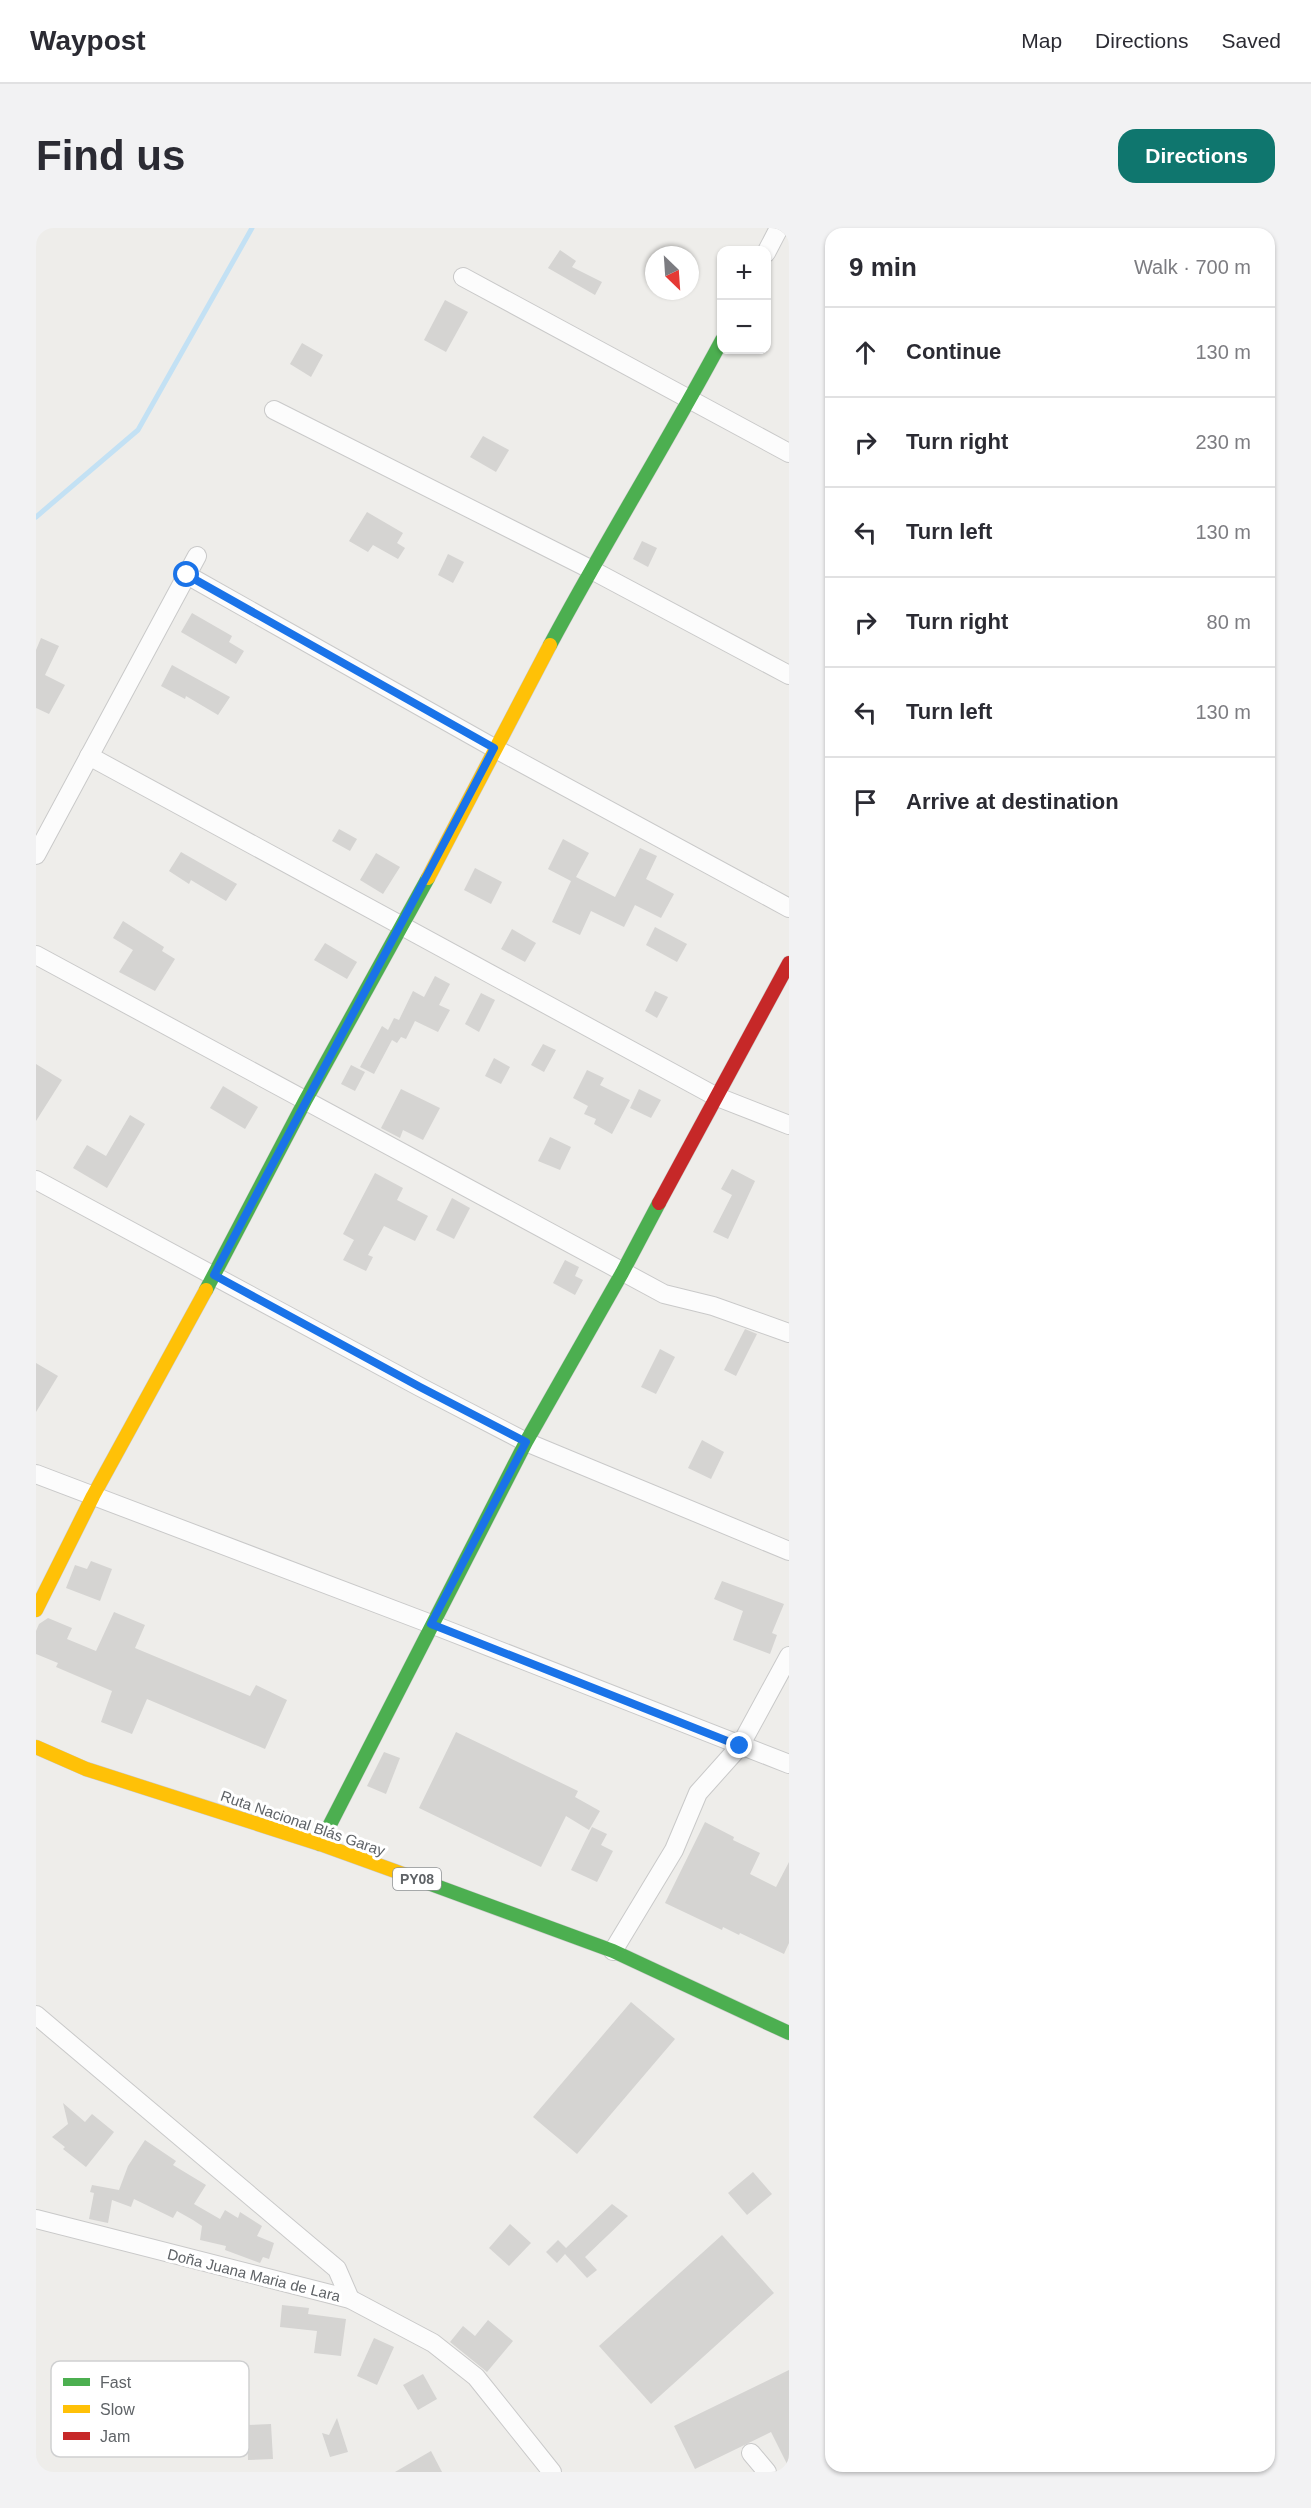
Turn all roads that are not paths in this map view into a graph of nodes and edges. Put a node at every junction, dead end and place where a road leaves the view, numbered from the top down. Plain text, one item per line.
1 (779, 228) edge
2 (770, 246) edge
3 (463, 277) dead end
4 (717, 349) edge
5 (690, 400) junction
6 (274, 410) dead end
7 (789, 453) edge
8 (197, 556) dead end
9 (590, 569) junction
10 (187, 575) junction
11 (789, 675) edge
12 (494, 748) junction
13 (89, 756) junction
14 (36, 855) edge
15 (789, 908) edge
16 (402, 926) junction
17 (36, 955) edge
18 (789, 963) edge
19 (715, 1096) junction
20 (305, 1101) junction
21 (789, 1125) edge
22 (36, 1180) edge
23 (622, 1273) junction
24 (214, 1275) junction
25 (789, 1333) edge
26 (526, 1442) junction
27 (36, 1474) edge
28 (93, 1496) junction
29 (789, 1551) edge
30 (36, 1610) edge
31 (431, 1624) junction
32 (789, 1656) edge
33 (740, 1746) junction
34 (36, 1747) edge
35 (789, 1764) edge
36 (320, 1844) junction
37 (613, 1951) junction
38 (36, 2015) edge
39 (789, 2033) edge
40 (36, 2219) edge
41 (350, 2299) junction
42 (751, 2453) dead end
43 (552, 2472) edge
44 (767, 2472) edge

1 - 2 street
3 - 5 street
4 - 5 main road
5 - 7 street
5 - 9 main road
6 - 9 street
8 - 10 street
9 - 11 street
9 - 12 main road
10 - 12 street
10 - 13 street
12 - 15 street
12 - 16 main road
13 - 14 street
13 - 16 street
16 - 19 street
16 - 20 main road
17 - 20 street
18 - 19 main road
19 - 21 street
19 - 23 main road
20 - 23 street
20 - 24 main road
22 - 24 street
23 - 25 street
23 - 26 main road
24 - 26 street
24 - 28 main road
26 - 29 street
26 - 31 main road
27 - 28 street
28 - 30 main road
28 - 31 street
31 - 33 street
31 - 36 main road
32 - 33 street
33 - 35 street
33 - 37 street
34 - 36 main road, Ruta Nacional Blás Garay / PY08
36 - 37 main road, Ruta Nacional Blás Garay / PY08
37 - 39 main road, Ruta Nacional Blás Garay / PY08
38 - 41 street
40 - 41 street, Doña Juana Maria de Lara
41 - 43 street, Doña Juana Maria de Lara
42 - 44 street

